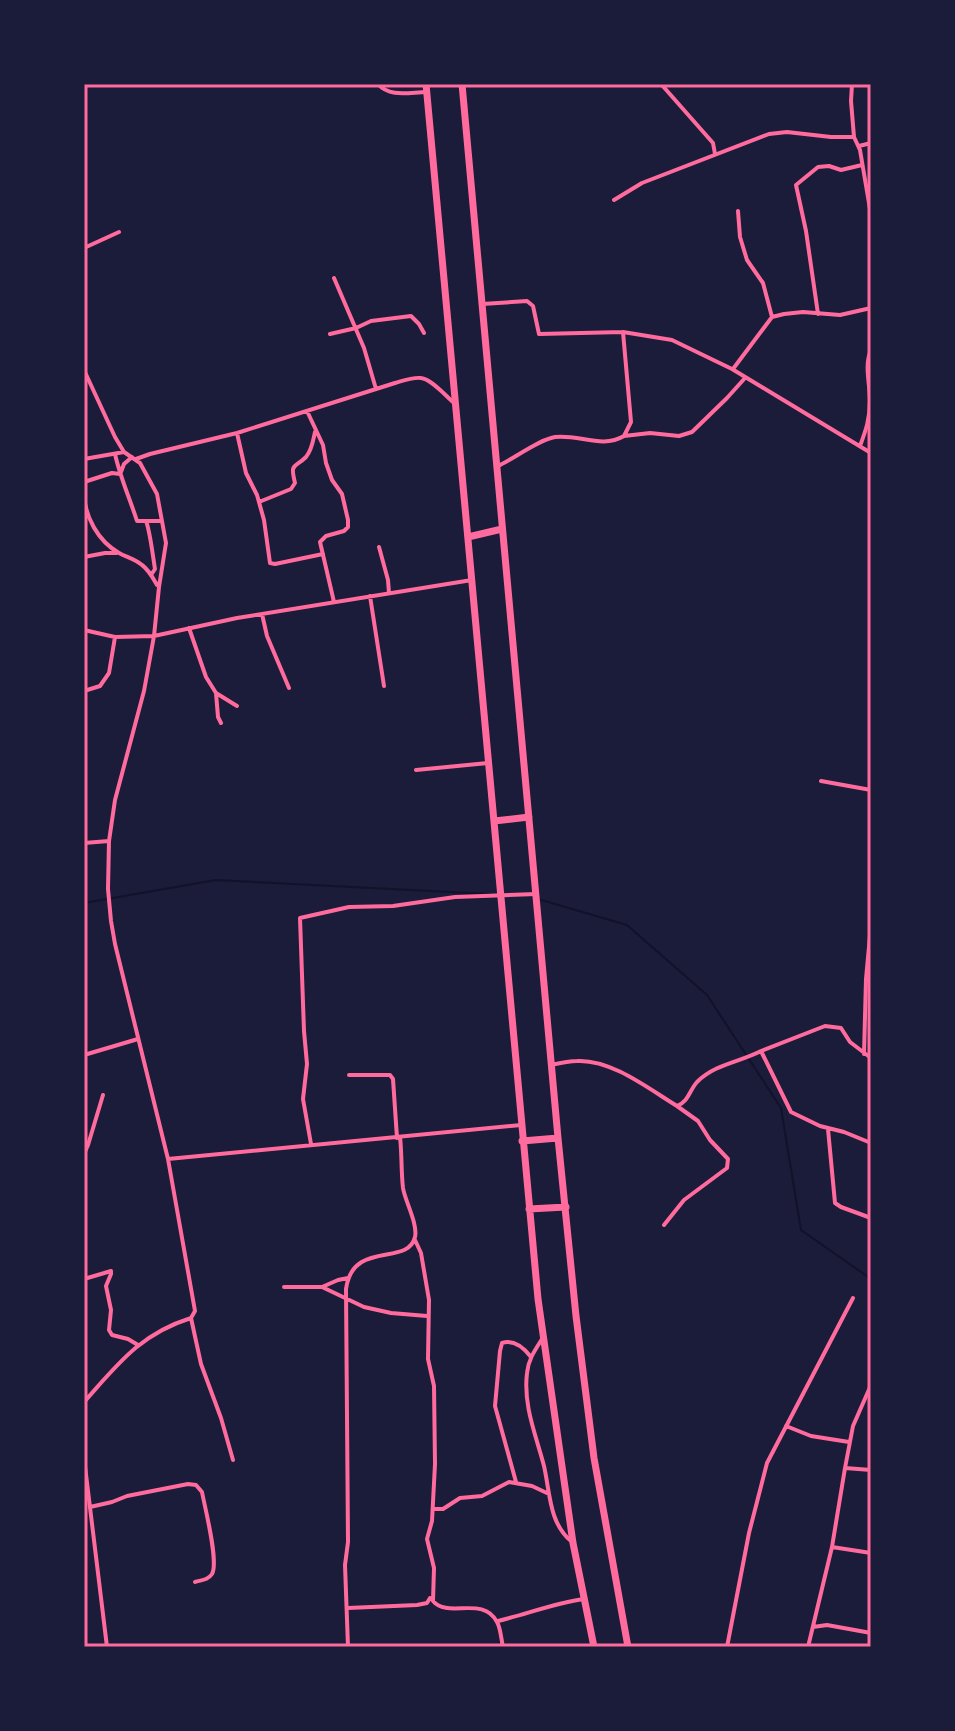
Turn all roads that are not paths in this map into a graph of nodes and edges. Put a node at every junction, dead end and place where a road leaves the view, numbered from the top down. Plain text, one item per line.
1 (378, 84) edge
2 (462, 84) edge
3 (661, 84) edge
4 (852, 84) edge
5 (426, 88) edge
6 (854, 137) junction
7 (871, 143) edge
8 (859, 146) junction
9 (715, 154) junction
10 (862, 165) junction
11 (614, 200) dead end
12 (738, 211) dead end
13 (871, 215) edge
14 (119, 232) dead end
15 (84, 248) edge
16 (334, 278) dead end
17 (482, 304) junction
18 (871, 308) edge
19 (818, 314) junction
20 (772, 317) junction
21 (356, 328) junction
22 (623, 332) junction
23 (424, 333) dead end
24 (330, 334) dead end
25 (871, 350) edge
26 (732, 369) junction
27 (84, 370) edge
28 (745, 378) junction
29 (376, 389) junction
30 (455, 403) junction
31 (307, 411) junction
32 (316, 430) junction
33 (237, 433) junction
34 (624, 436) junction
35 (860, 446) junction
36 (124, 452) junction
37 (871, 453) edge
38 (115, 454) junction
39 (134, 458) junction
40 (84, 459) edge
41 (498, 466) junction
42 (120, 474) junction
43 (86, 481) edge
44 (84, 493) edge
45 (259, 502) junction
46 (146, 521) junction
47 (162, 521) junction
48 (502, 529) junction
49 (468, 537) junction
50 (379, 547) dead end
51 (119, 554) junction
52 (323, 554) junction
53 (84, 557) edge
54 (151, 575) junction
55 (472, 580) junction
56 (159, 587) junction
57 (389, 593) junction
58 (370, 596) junction
59 (334, 602) junction
60 (262, 614) junction
61 (189, 628) junction
62 (84, 630) edge
63 (154, 636) junction
64 (115, 637) junction
65 (384, 686) dead end
66 (289, 688) dead end
67 (84, 691) edge
68 (216, 693) junction
69 (237, 706) dead end
70 (221, 723) dead end
71 (488, 763) junction
72 (416, 770) dead end
73 (821, 781) dead end
74 (871, 790) edge
75 (529, 817) junction
76 (494, 821) junction
77 (109, 841) junction
78 (84, 843) edge
79 (536, 894) junction
80 (502, 897) junction
81 (871, 925) edge
82 (138, 1039) junction
83 (761, 1051) junction
84 (864, 1054) junction
85 (84, 1055) edge
86 (871, 1058) edge
87 (551, 1065) junction
88 (349, 1075) dead end
89 (103, 1095) dead end
90 (677, 1106) junction
91 (521, 1125) junction
92 (828, 1128) junction
93 (398, 1138) junction
94 (558, 1138) junction
95 (522, 1141) junction
96 (871, 1143) edge
97 (311, 1144) junction
98 (84, 1154) edge
99 (168, 1159) junction
100 (566, 1207) junction
101 (529, 1209) junction
102 (871, 1218) edge
103 (664, 1225) dead end
104 (415, 1240) junction
105 (348, 1278) junction
106 (84, 1279) edge
107 (284, 1287) dead end
108 (322, 1287) junction
109 (347, 1298) junction
110 (853, 1298) dead end
111 (427, 1316) junction
112 (191, 1318) junction
113 (543, 1337) junction
114 (138, 1345) junction
115 (531, 1357) junction
116 (871, 1385) edge
117 (868, 1395) edge
118 (84, 1402) edge
119 (786, 1426) junction
120 (850, 1442) junction
121 (84, 1458) edge
122 (233, 1460) dead end
123 (845, 1468) junction
124 (871, 1470) edge
125 (86, 1482) edge
126 (516, 1482) junction
127 (540, 1482) junction
128 (549, 1494) junction
129 (90, 1507) junction
130 (433, 1509) junction
131 (573, 1543) junction
132 (832, 1547) junction
133 (871, 1553) edge
134 (195, 1582) dead end
135 (432, 1596) junction
136 (584, 1599) junction
137 (348, 1608) junction
138 (497, 1621) junction
139 (813, 1627) junction
140 (871, 1633) edge
141 (107, 1647) edge
142 (348, 1647) edge
143 (503, 1647) edge
144 (594, 1647) edge
145 (628, 1647) edge
146 (727, 1647) edge
147 (808, 1647) edge

1 - 5 street
2 - 17 highway
3 - 9 street
4 - 6 street
5 - 30 highway
6 - 8 street
6 - 9 street
7 - 8 street
8 - 10 street
9 - 11 street
10 - 13 street
10 - 19 street
12 - 20 street
14 - 15 street
16 - 21 street
17 - 22 street
17 - 41 highway
18 - 19 street
19 - 20 street
20 - 26 street
21 - 23 street
21 - 24 street
21 - 29 street
22 - 26 street
22 - 34 street
25 - 35 street
26 - 28 street
27 - 36 street
28 - 34 street
28 - 35 street
29 - 30 street
29 - 31 street
30 - 49 highway
31 - 32 street
31 - 33 street
32 - 45 street
32 - 52 street
33 - 39 street
33 - 45 street
34 - 41 street
35 - 37 street
36 - 38 street
36 - 39 street
38 - 40 street
38 - 42 street
39 - 42 street
39 - 47 street
41 - 48 highway
42 - 43 street
42 - 46 street
43 - 44 street
44 - 51 street
45 - 52 street
46 - 47 street
46 - 54 street
47 - 56 street
48 - 49 highway
48 - 75 highway
49 - 55 highway
50 - 57 street
51 - 53 street
51 - 54 street
52 - 59 street
54 - 56 street
55 - 57 street
55 - 71 highway
56 - 63 street
57 - 58 street
58 - 59 street
58 - 65 street
59 - 60 street
60 - 61 street
60 - 66 street
61 - 63 street
61 - 68 street
62 - 64 street
63 - 64 street
63 - 77 street
64 - 67 street
68 - 69 street
68 - 70 street
71 - 72 street
71 - 76 highway
73 - 74 street
75 - 76 highway
75 - 79 highway
76 - 80 highway
77 - 78 street
77 - 82 street
79 - 80 street
79 - 87 highway
80 - 91 highway
80 - 97 street
81 - 84 street
82 - 85 street
82 - 99 street
83 - 84 street
83 - 90 street
83 - 92 street
84 - 86 street
87 - 90 street
87 - 94 highway
88 - 93 street
89 - 98 street
90 - 103 street
91 - 93 street
91 - 95 highway
92 - 96 street
92 - 102 street
93 - 97 street
93 - 104 street
94 - 95 highway
94 - 100 highway
95 - 101 highway
97 - 99 street
99 - 112 street
100 - 101 highway
100 - 145 highway
101 - 113 highway
104 - 105 street
104 - 111 street
105 - 108 street
105 - 109 street
106 - 114 street
107 - 108 street
108 - 109 street
109 - 111 street
109 - 137 street
110 - 119 street
111 - 130 street
112 - 114 street
112 - 122 street
113 - 115 street
113 - 131 highway
114 - 118 street
115 - 126 street
115 - 127 street
116 - 117 street
117 - 120 street
119 - 120 street
119 - 146 street
120 - 123 street
121 - 125 street
123 - 124 street
123 - 132 street
125 - 129 street
126 - 127 street
126 - 130 street
127 - 128 street
127 - 128 street
128 - 131 street
129 - 134 street
129 - 141 street
130 - 135 street
131 - 136 highway
132 - 133 street
132 - 139 street
135 - 137 street
135 - 138 street
136 - 138 street
136 - 144 highway
137 - 142 street
138 - 143 street
139 - 140 street
139 - 147 street

